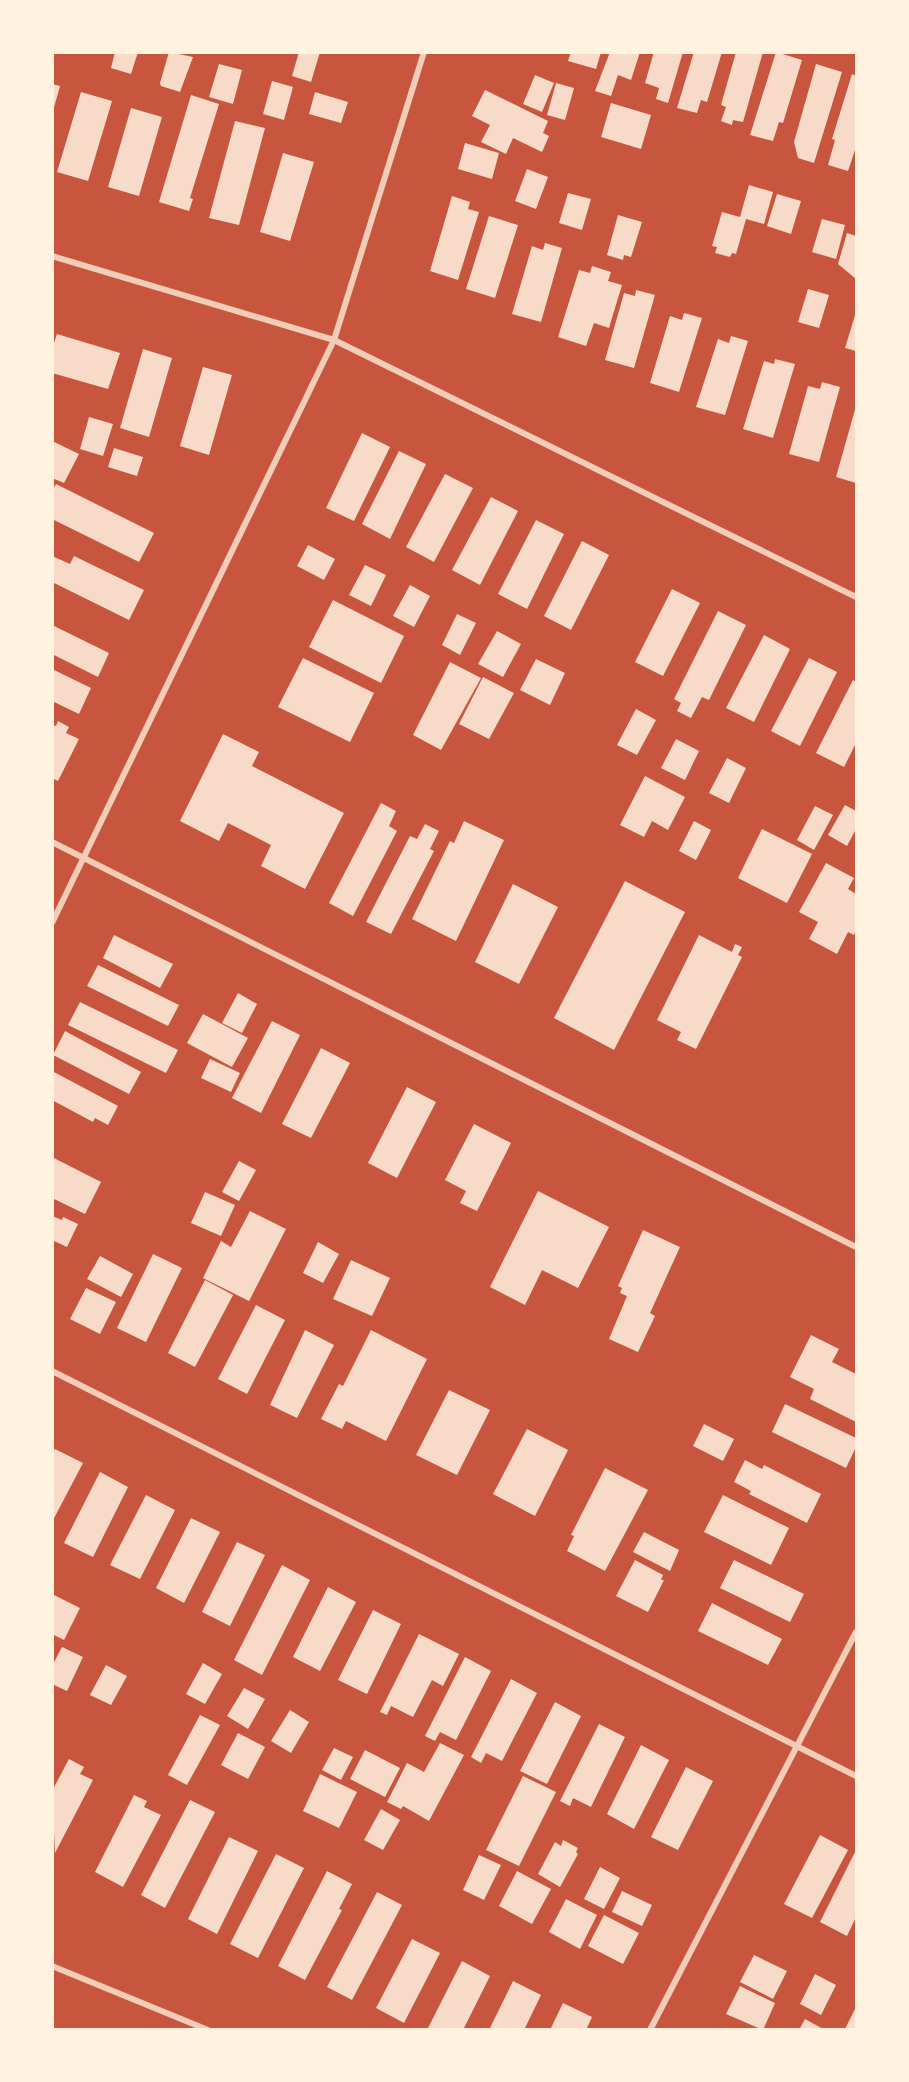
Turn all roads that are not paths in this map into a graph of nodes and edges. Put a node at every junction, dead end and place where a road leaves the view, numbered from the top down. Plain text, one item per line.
1 (424, 52) edge
2 (52, 255) edge
3 (334, 340) junction
4 (856, 597) edge
5 (52, 842) edge
6 (85, 859) junction
7 (52, 923) edge
8 (856, 1247) edge
9 (52, 1371) edge
10 (856, 1632) edge
11 (798, 1747) junction
12 (856, 1776) edge
13 (52, 1966) edge
14 (208, 2030) edge
15 (650, 2030) edge

1 - 3 street
2 - 3 street
3 - 4 street
3 - 6 street
5 - 6 street
6 - 7 street
6 - 8 street
9 - 11 street
10 - 11 street
11 - 12 street
11 - 15 street
13 - 14 street

